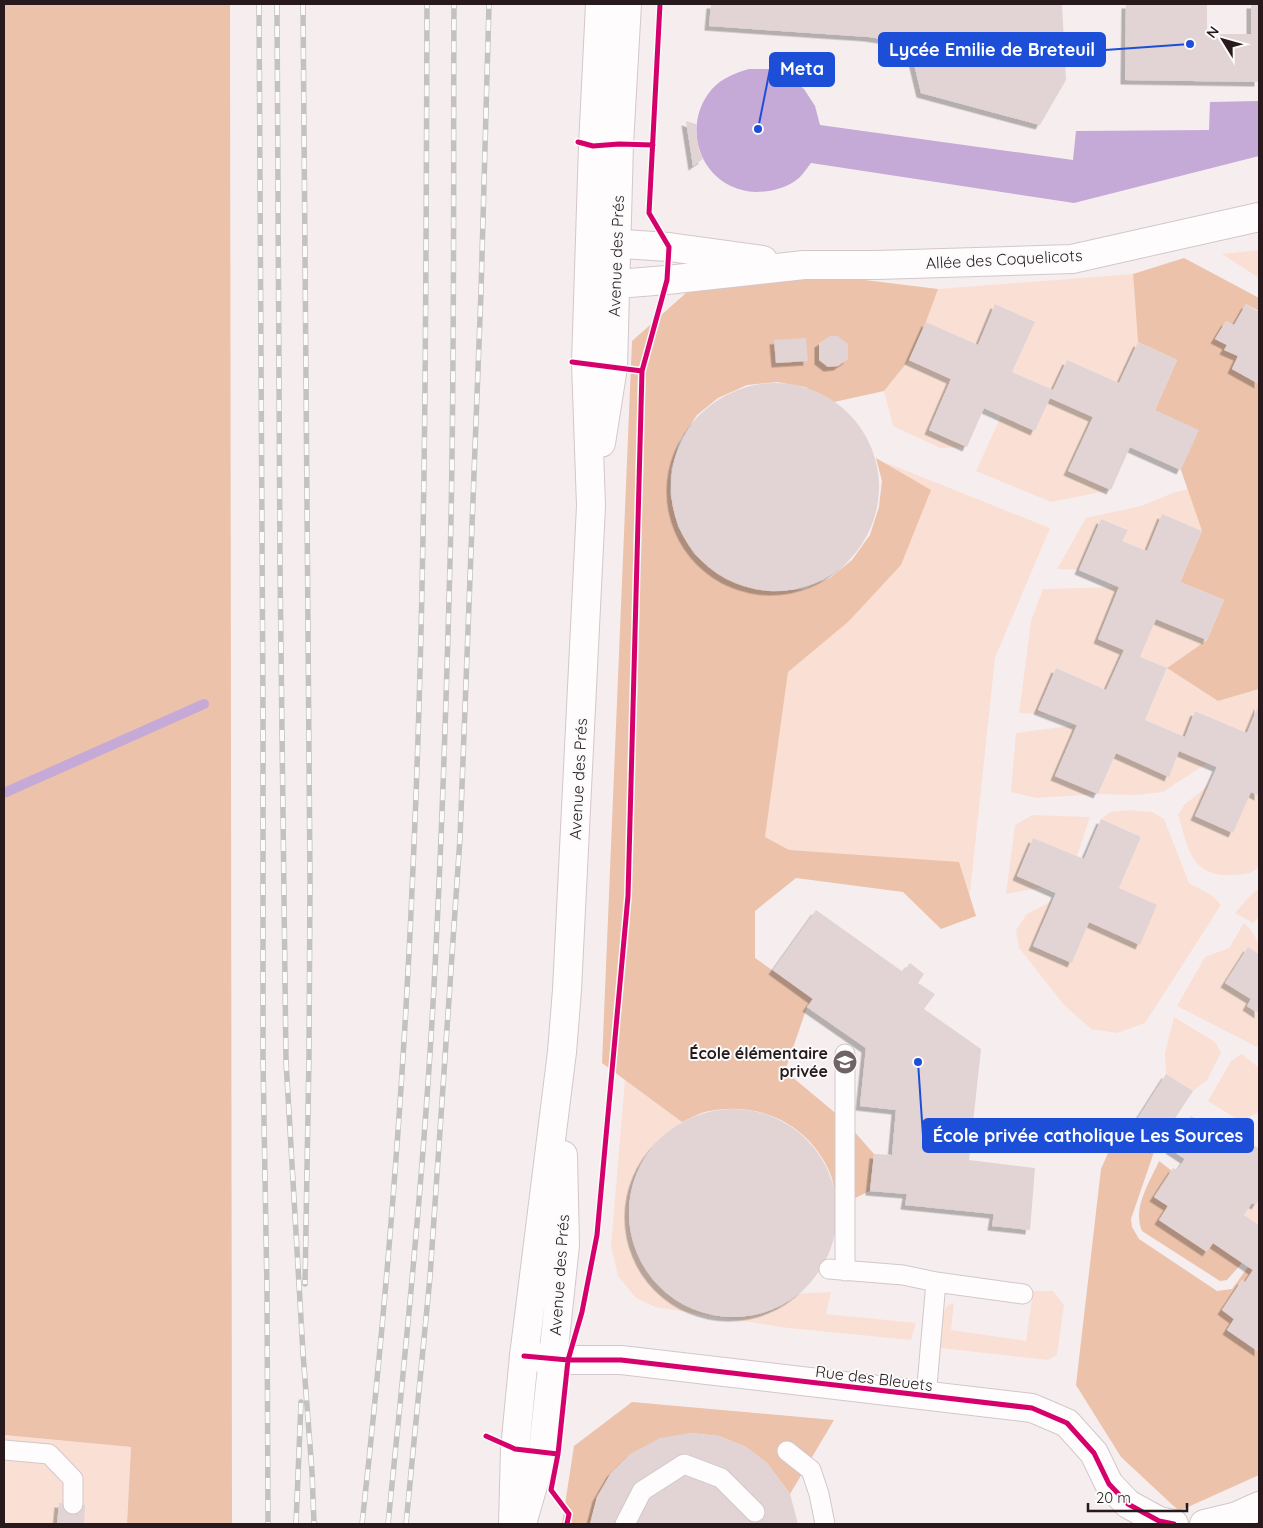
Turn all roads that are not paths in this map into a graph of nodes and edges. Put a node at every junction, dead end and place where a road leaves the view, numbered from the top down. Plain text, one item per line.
1 (600, 4) edge
2 (627, 4) edge
3 (1259, 217) edge
4 (590, 242) junction
5 (616, 243) junction
6 (804, 265) junction
7 (615, 285) junction
8 (588, 286) junction
9 (591, 506) junction
10 (562, 1052) junction
11 (845, 1054) dead end
12 (936, 1282) junction
13 (1023, 1294) dead end
14 (524, 1356) junction
15 (552, 1358) junction
16 (926, 1397) junction
17 (4, 1450) edge
18 (787, 1451) dead end
19 (73, 1504) dead end
20 (1259, 1506) edge
21 (755, 1512) dead end
22 (513, 1524) edge
23 (522, 1524) edge
24 (625, 1524) edge
25 (825, 1524) edge
26 (1174, 1524) edge
27 (1204, 1524) edge

1 - 4 main road, Avenue des Prés
2 - 5 main road, Avenue des Prés
3 - 6 main road, Allée des Coquelicots
4 - 5 main road
4 - 8 main road, Avenue des Prés
5 - 6 main road
5 - 7 main road, Avenue des Prés
6 - 7 main road
7 - 8 main road
7 - 9 main road, Avenue des Prés
8 - 9 main road, Avenue des Prés
9 - 10 main road, Avenue des Prés
10 - 14 main road, Avenue des Prés
10 - 15 main road, Avenue des Prés
11 - 12 lane
12 - 13 lane
12 - 16 lane
14 - 15 main road, Rue des Bleuets
14 - 22 main road, Avenue des Prés
15 - 16 main road, Rue des Bleuets
15 - 23 main road, Avenue des Prés
16 - 26 main road, Rue des Bleuets
17 - 19 lane
18 - 25 lane
20 - 27 main road
21 - 24 lane

